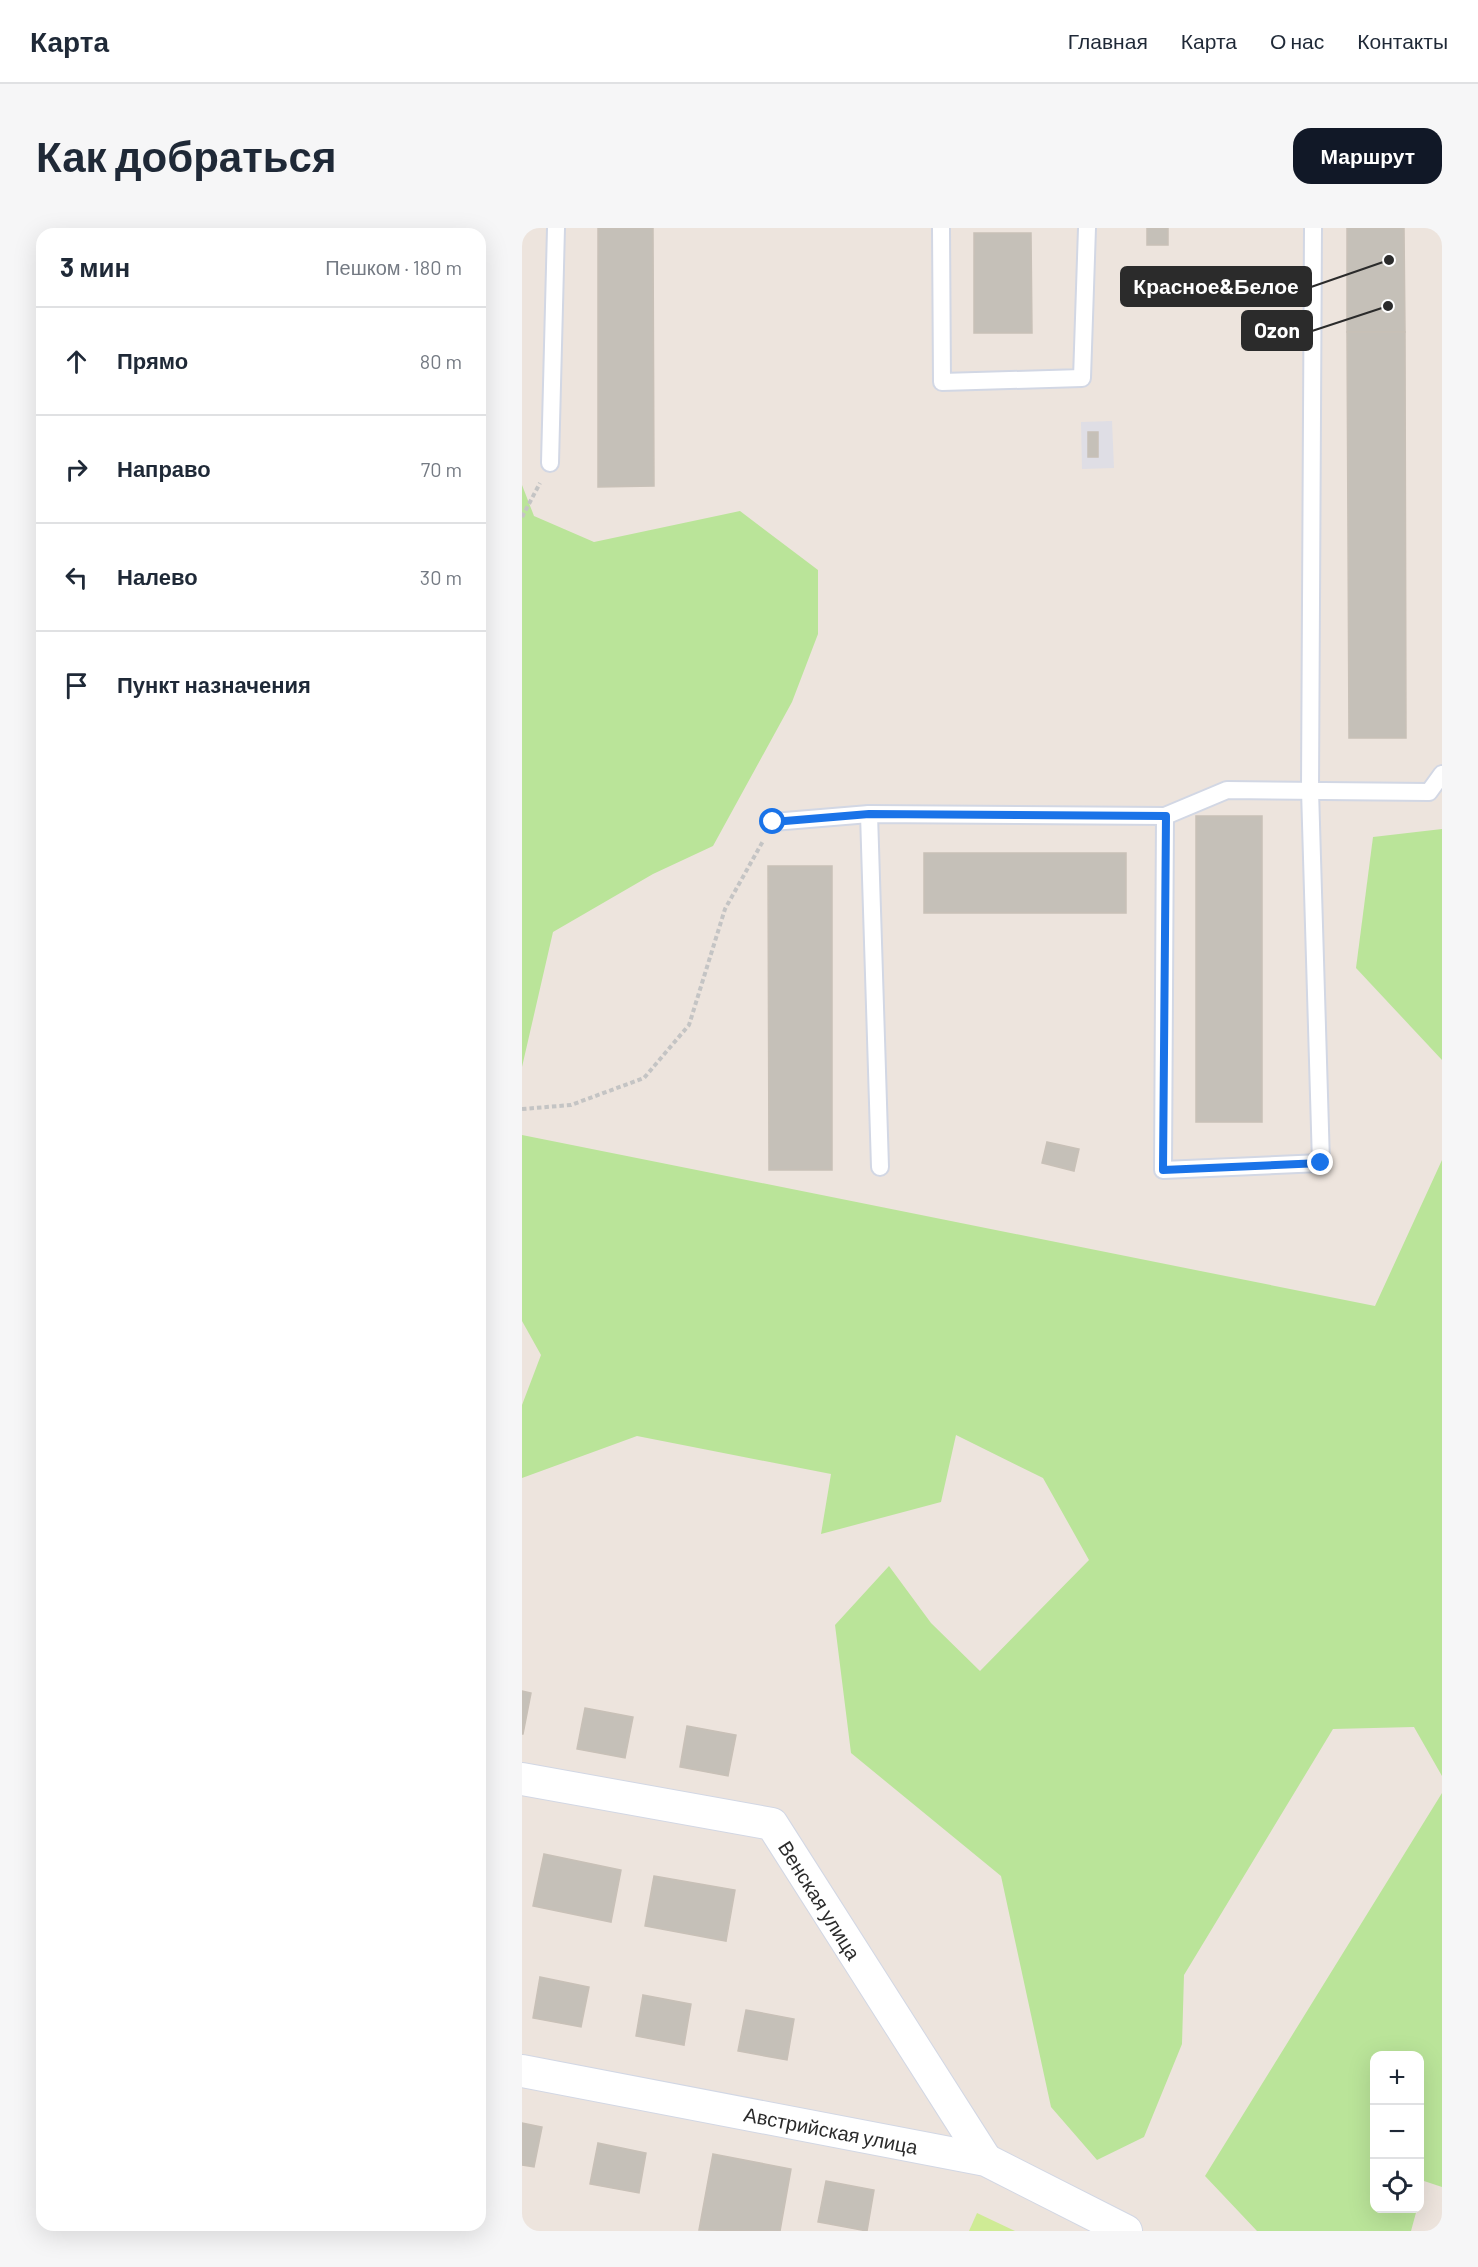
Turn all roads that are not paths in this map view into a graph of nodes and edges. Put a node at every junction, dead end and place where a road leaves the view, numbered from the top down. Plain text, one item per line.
1 (556, 228) edge
2 (941, 228) edge
3 (1087, 228) edge
4 (1312, 228) edge
5 (550, 463) road end
6 (1442, 774) edge
7 (1310, 790) junction
8 (869, 814) junction
9 (1166, 816) junction
10 (773, 822) road end
11 (880, 1167) dead end
12 (522, 1779) edge
13 (522, 2071) edge
14 (986, 2160) junction
15 (1126, 2231) edge

1 - 5 lane
2 - 3 lane
4 - 7 lane
6 - 7 lane
7 - 9 lane
7 - 9 lane
8 - 9 lane
8 - 10 lane
8 - 11 lane
12 - 14 street, Венская улица
13 - 14 street, Австрийская улица
14 - 15 street, Австрийская улица

